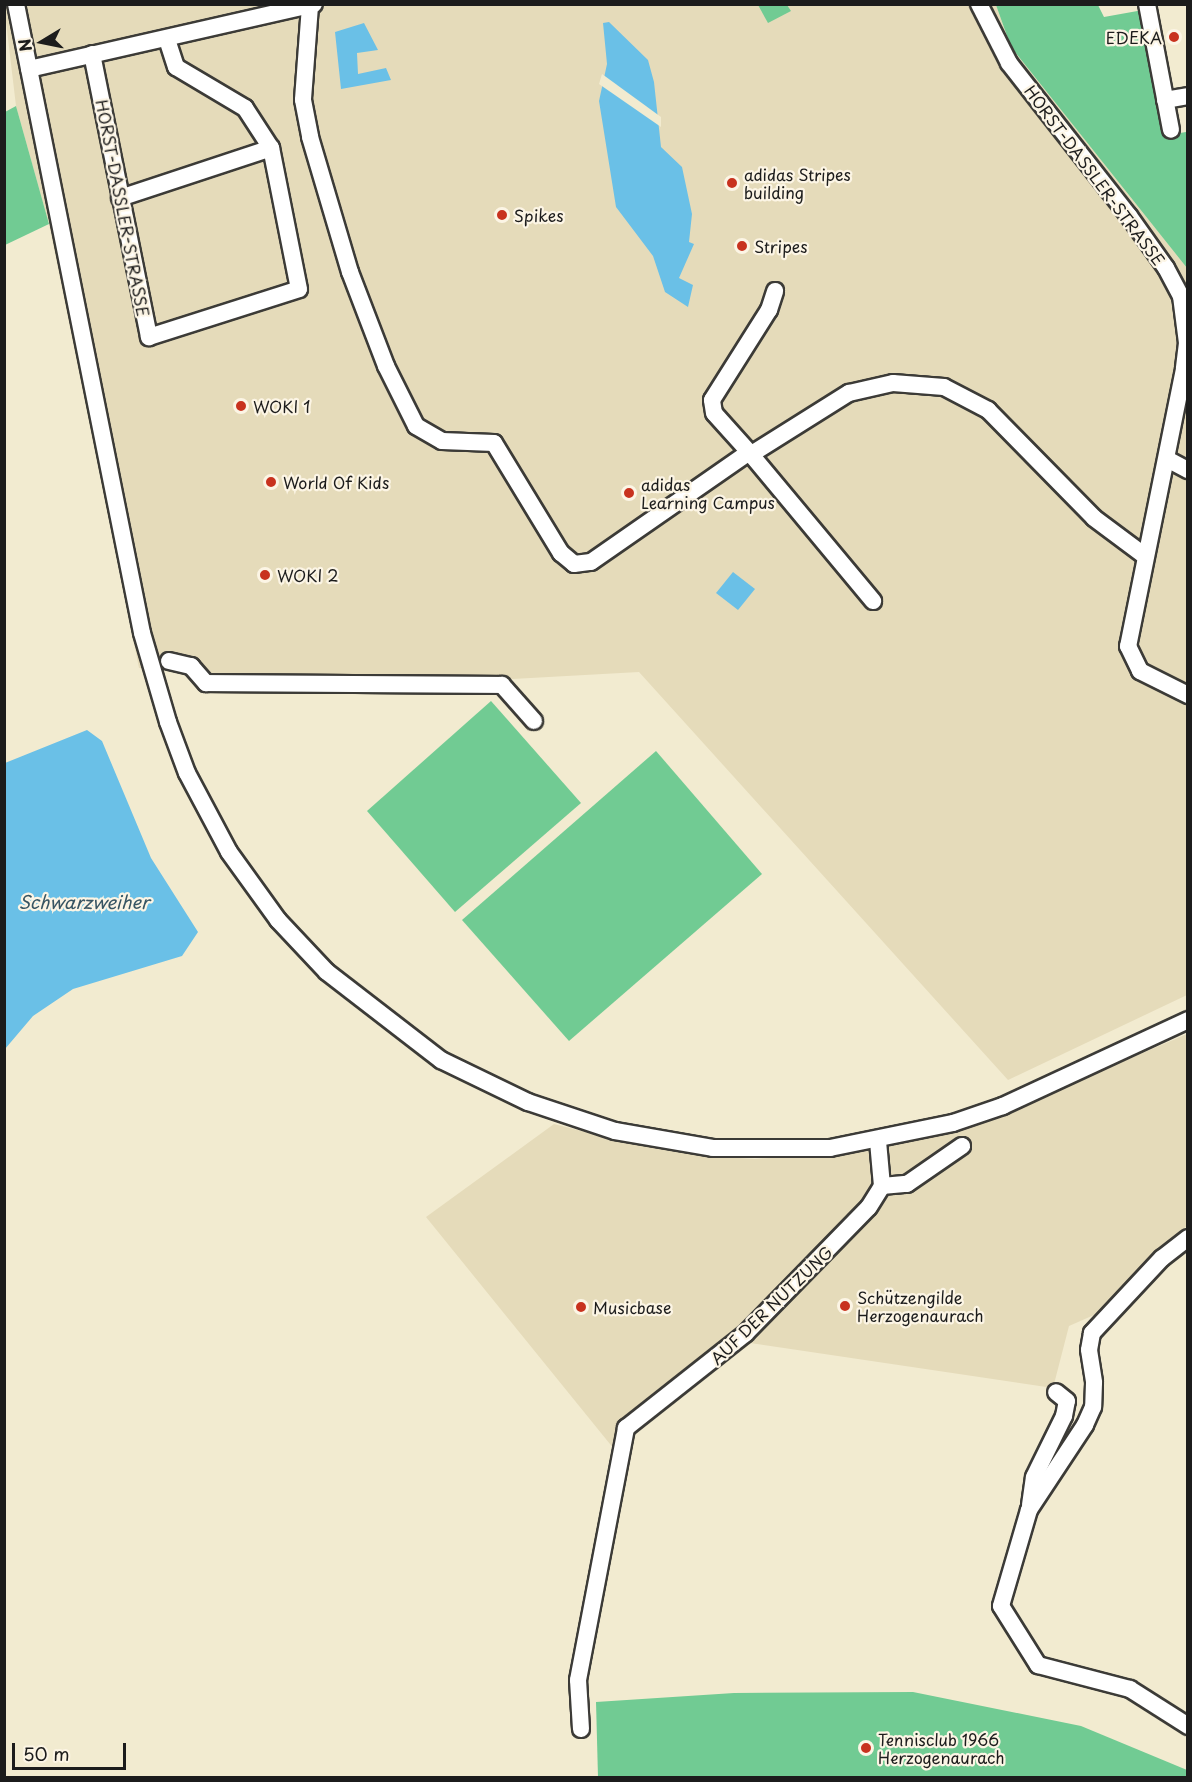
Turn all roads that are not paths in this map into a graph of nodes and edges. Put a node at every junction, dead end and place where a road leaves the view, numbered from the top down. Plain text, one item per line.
1 (16, 4) edge
2 (979, 4) edge
3 (1147, 4) edge
4 (312, 5) edge
5 (167, 40) junction
6 (92, 54) junction
7 (29, 69) junction
8 (1188, 96) edge
9 (1165, 100) junction
10 (1171, 130) dead end
11 (271, 148) junction
12 (120, 198) junction
13 (774, 291) dead end
14 (1184, 385) edge
15 (749, 453) junction
16 (1167, 459) junction
17 (1188, 470) edge
18 (1144, 556) junction
19 (873, 601) dead end
20 (169, 661) dead end
21 (1188, 695) edge
22 (534, 721) dead end
23 (1188, 1020) edge
24 (878, 1141) junction
25 (962, 1146) dead end
26 (882, 1186) junction
27 (1188, 1238) edge
28 (1056, 1392) dead end
29 (1029, 1510) junction
30 (1188, 1726) edge
31 (581, 1729) dead end

1 - 7 street
2 - 14 street, HORST-DASSLER-STRASSE
3 - 9 street
4 - 5 street
4 - 15 street
5 - 6 street
5 - 11 street, HORST-DASSLER-STRASSE
6 - 7 street
6 - 12 street, HORST-DASSLER-STRASSE
7 - 24 street
8 - 9 street
9 - 10 street
11 - 12 street
11 - 12 street, HORST-DASSLER-STRASSE
13 - 15 street
14 - 16 street, HORST-DASSLER-STRASSE
15 - 18 street
15 - 19 street
16 - 17 street
16 - 18 street, HORST-DASSLER-STRASSE
18 - 21 street, HORST-DASSLER-STRASSE
20 - 22 street
23 - 24 street
24 - 26 street
25 - 26 street
26 - 31 street, AUF DER NUTZUNG
27 - 29 street
28 - 29 street
29 - 30 street

